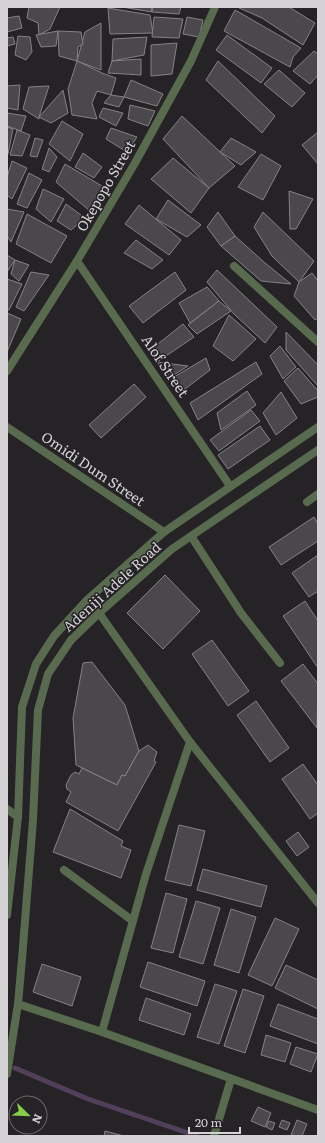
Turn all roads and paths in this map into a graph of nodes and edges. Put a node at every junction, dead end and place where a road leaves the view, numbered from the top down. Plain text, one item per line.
1 (215, 7) edge
2 (77, 261) junction
3 (234, 266) dead end
4 (318, 342) edge
5 (7, 371) edge
6 (7, 426) edge
7 (318, 427) edge
8 (318, 450) edge
9 (230, 486) junction
10 (318, 494) edge
11 (307, 502) dead end
12 (164, 532) junction
13 (191, 536) junction
14 (99, 613) junction
15 (280, 663) dead end
16 (190, 742) junction
17 (7, 809) edge
18 (18, 817) junction
19 (64, 870) dead end
20 (318, 903) edge
21 (7, 915) edge
22 (133, 921) junction
23 (18, 1004) junction
24 (102, 1032) junction
25 (7, 1074) edge
26 (231, 1079) junction
27 (318, 1110) edge
28 (214, 1136) edge

1 - 2 street, Okepopo Street
2 - 5 street, Okepopo Street
2 - 9 street, Alof Street
3 - 4 street
6 - 12 street, Omidi Dum Street
7 - 9 street, Adeniji Adele Road
8 - 13 street, Adeniji Adele Road
9 - 12 street, Adeniji Adele Road
10 - 11 street
12 - 18 street, Adeniji Adele Road
13 - 14 street, Adeniji Adele Road
13 - 15 street
14 - 16 street
14 - 23 street, Adeniji Adele Road
16 - 20 street
16 - 22 street
17 - 18 street
18 - 21 street, Adeniji Adele Road
19 - 22 street
22 - 24 street
23 - 24 street
23 - 25 street, Adeniji Adele Road
24 - 26 street
26 - 27 street
26 - 28 street

